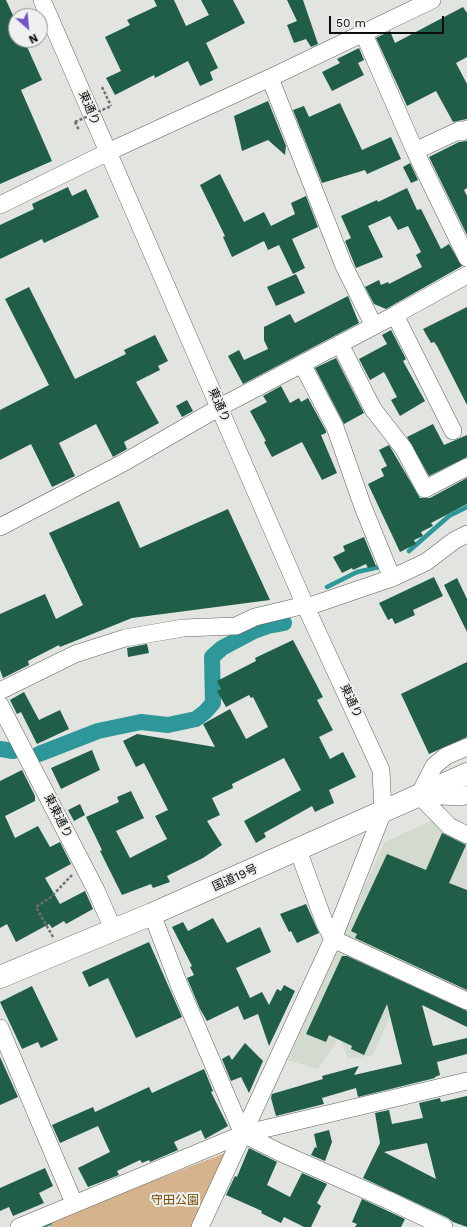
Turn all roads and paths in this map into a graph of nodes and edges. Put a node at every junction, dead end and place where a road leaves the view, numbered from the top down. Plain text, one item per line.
1 (42, 0) edge
2 (432, 0) edge
3 (363, 32) junction
4 (270, 78) junction
5 (102, 87) dead end
6 (75, 122) dead end
7 (467, 129) edge
8 (415, 151) junction
9 (108, 152) junction
10 (0, 205) edge
11 (467, 258) edge
12 (467, 275) edge
13 (395, 315) junction
14 (374, 326) junction
15 (340, 344) junction
16 (302, 364) junction
17 (220, 407) junction
18 (452, 431) dead end
19 (467, 467) edge
20 (0, 527) edge
21 (467, 534) edge
22 (392, 578) junction
23 (306, 606) junction
24 (0, 691) edge
25 (0, 705) edge
26 (467, 747) edge
27 (467, 774) edge
28 (419, 795) junction
29 (467, 796) edge
30 (383, 812) junction
31 (467, 835) edge
32 (298, 850) junction
33 (83, 866) junction
34 (152, 914) junction
35 (113, 929) junction
36 (333, 940) junction
37 (61, 951) junction
38 (0, 977) edge
39 (467, 1001) edge
40 (0, 1028) edge
41 (467, 1081) edge
42 (243, 1134) junction
43 (74, 1203) junction
44 (19, 1227) edge
45 (200, 1227) edge
46 (444, 1227) edge

1 - 9 street, 東通り
2 - 3 street
3 - 4 street
3 - 8 street
4 - 9 street
4 - 14 street
5 - 6 path, bridge
7 - 8 street
8 - 11 street
9 - 10 street
9 - 17 street, 東通り
12 - 13 street
13 - 14 street
13 - 18 street
14 - 15 street
15 - 16 street
15 - 19 street
16 - 17 street
16 - 22 street
17 - 20 street
17 - 23 street, 東通り
21 - 22 street
22 - 23 street
23 - 24 street
23 - 30 street, 東通り
25 - 33 street, 東東通り
26 - 28 street
27 - 28 highway, 国道19号
28 - 29 street
28 - 30 highway, 国道19号
28 - 31 street
30 - 32 highway, 国道19号
30 - 36 street
32 - 34 highway, 国道19号
32 - 36 street
33 - 35 street, 東東通り
33 - 37 path
34 - 35 highway, 国道19号
34 - 42 street
35 - 37 highway, 国道19号
36 - 39 street
36 - 42 street
37 - 38 highway, 国道19号
40 - 43 street
41 - 42 street
42 - 43 street
42 - 45 street
42 - 46 street
43 - 44 street

